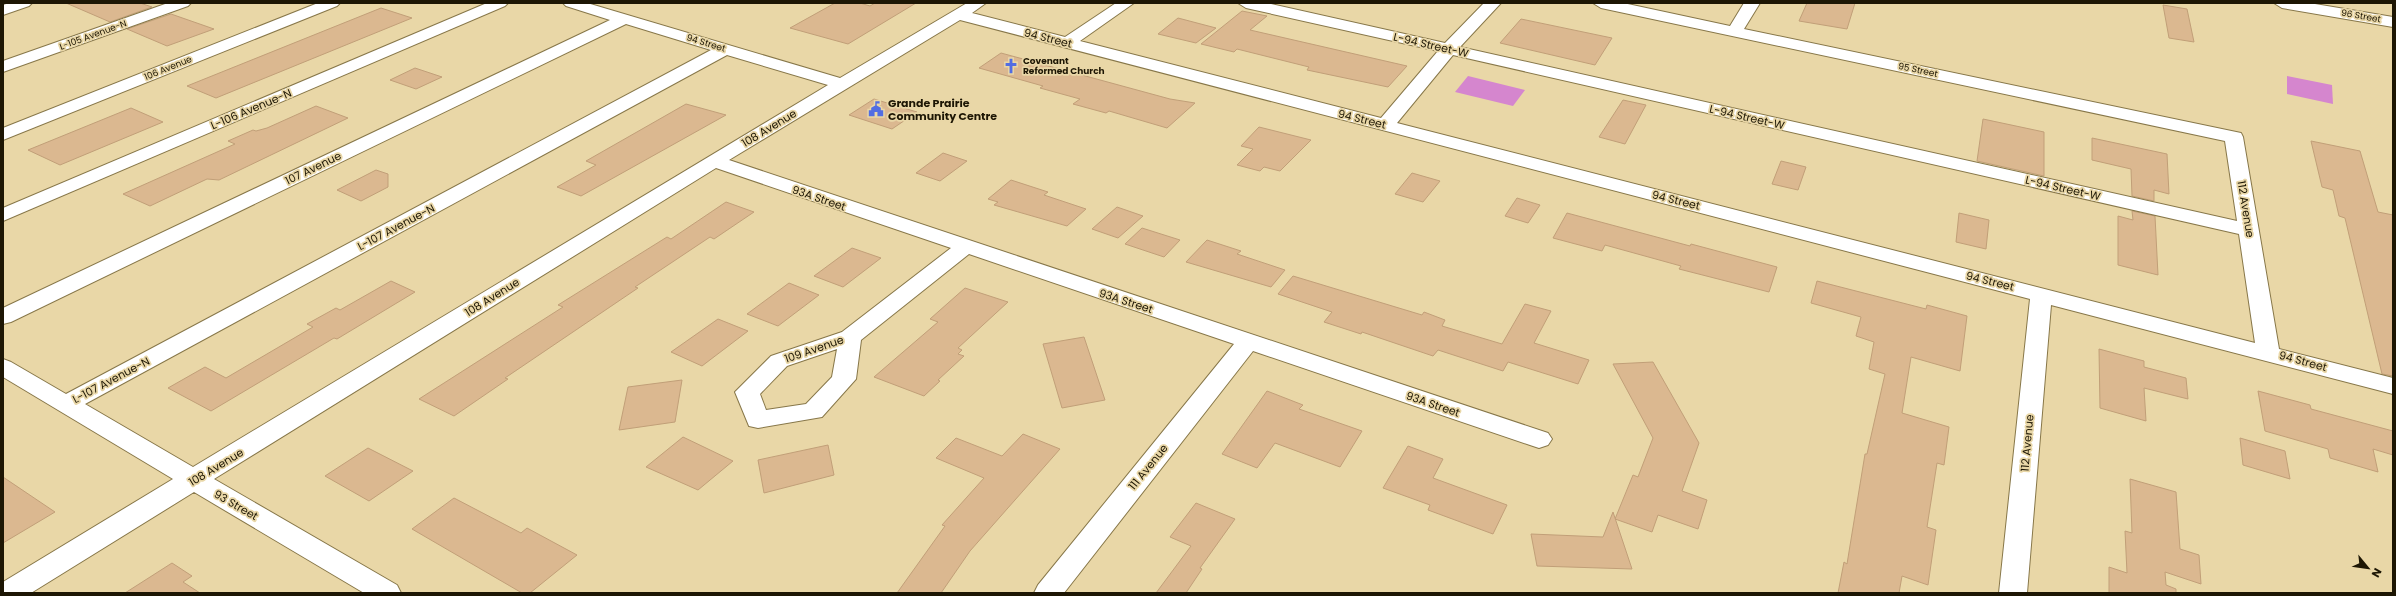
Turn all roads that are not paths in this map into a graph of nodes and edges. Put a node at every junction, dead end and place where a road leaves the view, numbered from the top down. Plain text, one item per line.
1 (24, 3) edge
2 (183, 3) edge
3 (332, 3) edge
4 (500, 3) edge
5 (571, 3) edge
6 (978, 3) edge
7 (1126, 3) edge
8 (1246, 3) edge
9 (1493, 3) edge
10 (1601, 3) edge
11 (1752, 3) edge
12 (2282, 3) edge
13 (2360, 3) edge
14 (2301, 5) edge
15 (2393, 9) edge
16 (3, 10) edge
17 (959, 15) junction
18 (624, 18) junction
19 (2393, 22) edge
20 (1735, 31) junction
21 (1067, 43) junction
22 (726, 49) junction
23 (1449, 49) junction
24 (3, 67) edge
25 (842, 84) junction
26 (1385, 125) junction
27 (3, 134) edge
28 (2234, 137) joint
29 (714, 161) junction
30 (3, 215) edge
31 (2249, 230) junction
32 (965, 247) junction
33 (2041, 294) junction
34 (3, 317) edge
35 (850, 337) dead end
36 (1248, 342) junction
37 (2268, 352) junction
38 (3, 367) edge
39 (2393, 386) edge
40 (66, 404) junction
41 (1538, 439) dead end
42 (195, 480) junction
43 (8, 593) edge
44 (387, 593) edge
45 (1048, 593) edge
46 (2013, 593) edge

1 - 16 street
2 - 24 street, L-105 Avenue-N
3 - 27 street, 106 Avenue
4 - 30 street, L-106 Avenue-N
5 - 18 street, 94 Street
6 - 17 street, 108 Avenue
7 - 21 street
8 - 23 street, L-94 Street-W
9 - 23 street
10 - 20 street, 95 Street
11 - 20 street
12 - 14 street, 96 Street
13 - 15 street, 96 Street
14 - 19 street, 96 Street
17 - 21 street, 94 Street
17 - 25 street, 108 Avenue
18 - 22 street, 94 Street
18 - 34 street, 107 Avenue
20 - 28 street, 95 Street
21 - 26 street, 94 Street
22 - 25 street, 94 Street
22 - 40 street, L-107 Avenue-N
23 - 26 street
23 - 31 street, L-94 Street-W
25 - 29 street, 108 Avenue
26 - 33 street, 94 Street
28 - 31 street, 112 Avenue
29 - 32 street, 93A Street
29 - 42 street, 108 Avenue
31 - 37 street, 112 Avenue
32 - 35 street, 109 Avenue
32 - 36 street, 93A Street
33 - 37 street, 94 Street
33 - 46 street, 112 Avenue
36 - 41 street, 93A Street
36 - 45 street, 111 Avenue
37 - 39 street, 94 Street
38 - 40 street, 93 Street
40 - 42 street, 93 Street
42 - 43 street, 108 Avenue
42 - 44 street, 93 Street

